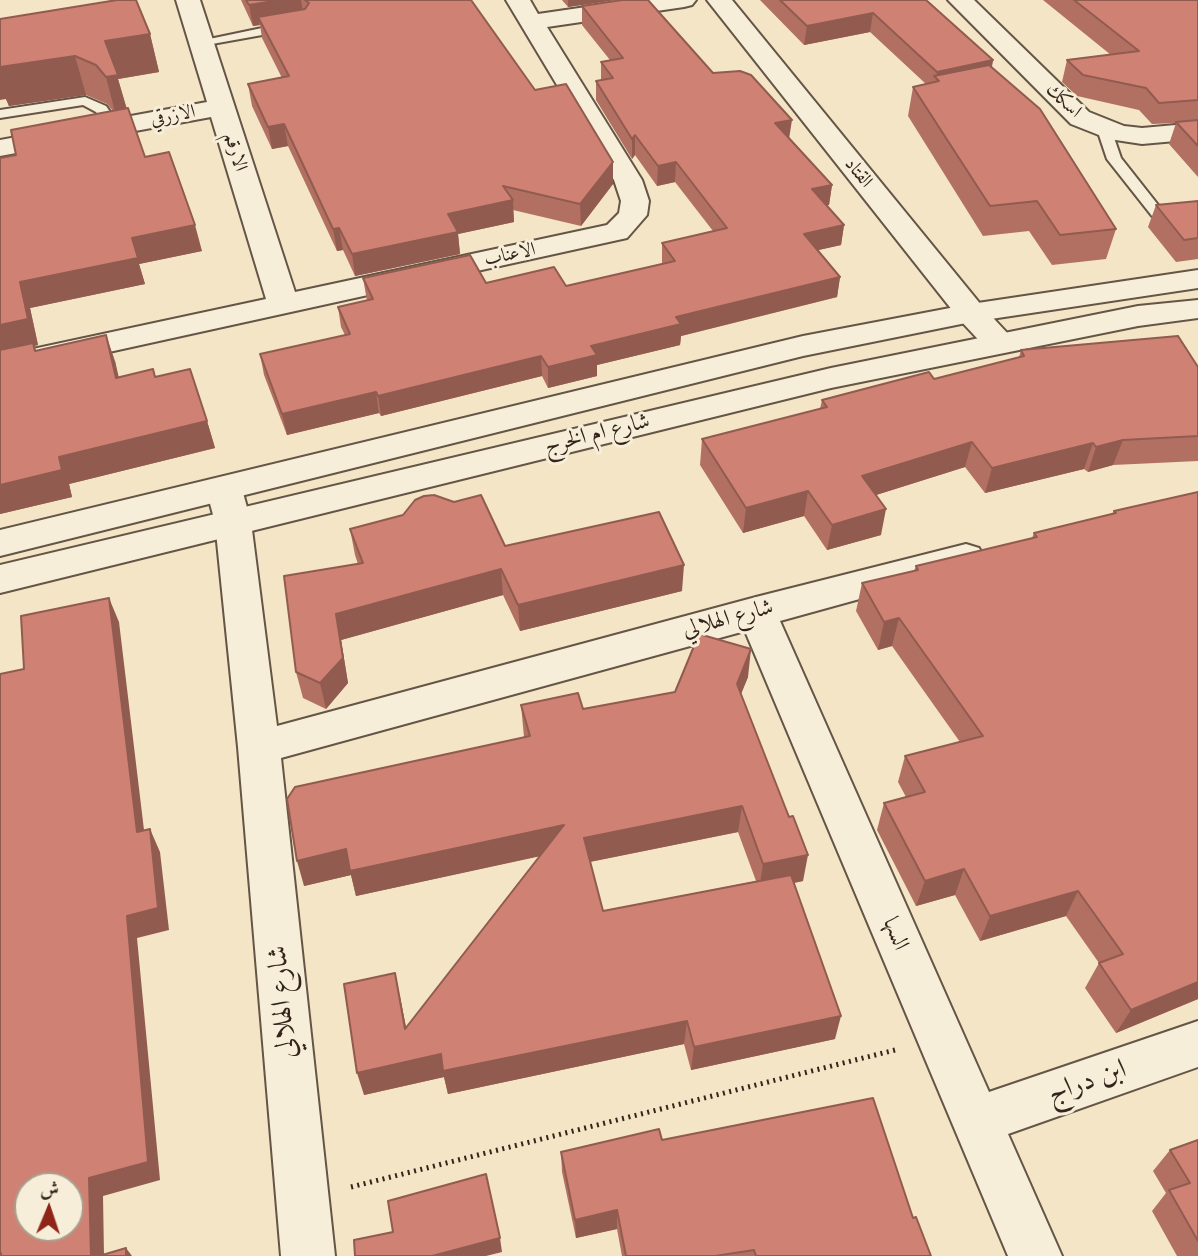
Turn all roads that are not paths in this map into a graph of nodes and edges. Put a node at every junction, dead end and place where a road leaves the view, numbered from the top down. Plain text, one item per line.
1 (188, 0) edge
2 (684, 0) edge
3 (719, 0) edge
4 (960, 0) edge
5 (525, 11) edge
6 (304, 24) edge
7 (201, 42) junction
8 (222, 107) junction
9 (0, 114) edge
10 (114, 127) junction
11 (1104, 129) junction
12 (1198, 131) edge
13 (0, 148) edge
14 (1157, 213) edge
15 (1198, 279) edge
16 (283, 303) junction
17 (1198, 309) edge
18 (971, 313) junction
19 (999, 343) junction
20 (0, 366) edge
21 (229, 505) junction
22 (0, 543) edge
23 (997, 549) edge
24 (0, 579) edge
25 (756, 611) junction
26 (259, 747) junction
27 (1198, 1044) edge
28 (976, 1121) junction
29 (308, 1256) edge
30 (1035, 1256) edge

1 - 7 street, الارقم
2 - 5 street, الاعناب
3 - 18 street, القتاد
4 - 11 street, اسكك
5 - 16 street, الاعناب
6 - 7 lane
7 - 8 street, الارقم
8 - 10 street, الازرقي
8 - 16 street, الارقم
9 - 10 lane
10 - 13 street, الازرقي
11 - 12 street, اسكك
11 - 14 lane
15 - 18 street, شارع ام الخرج
16 - 20 street, الاعناب
17 - 19 street, شارع ام الخرج
18 - 19 street, القتاد
18 - 21 street, شارع ام الخرج
19 - 21 street, شارع ام الخرج
21 - 22 street, شارع ام الخرج
21 - 24 street, شارع ام الخرج
21 - 26 street, شارع الهلالي
23 - 25 street, شارع الهلالي
25 - 26 street, شارع الهلالي
25 - 28 street, السها
26 - 29 street, شارع الهلالي
27 - 28 street, ابن دراج
28 - 30 street, السها

